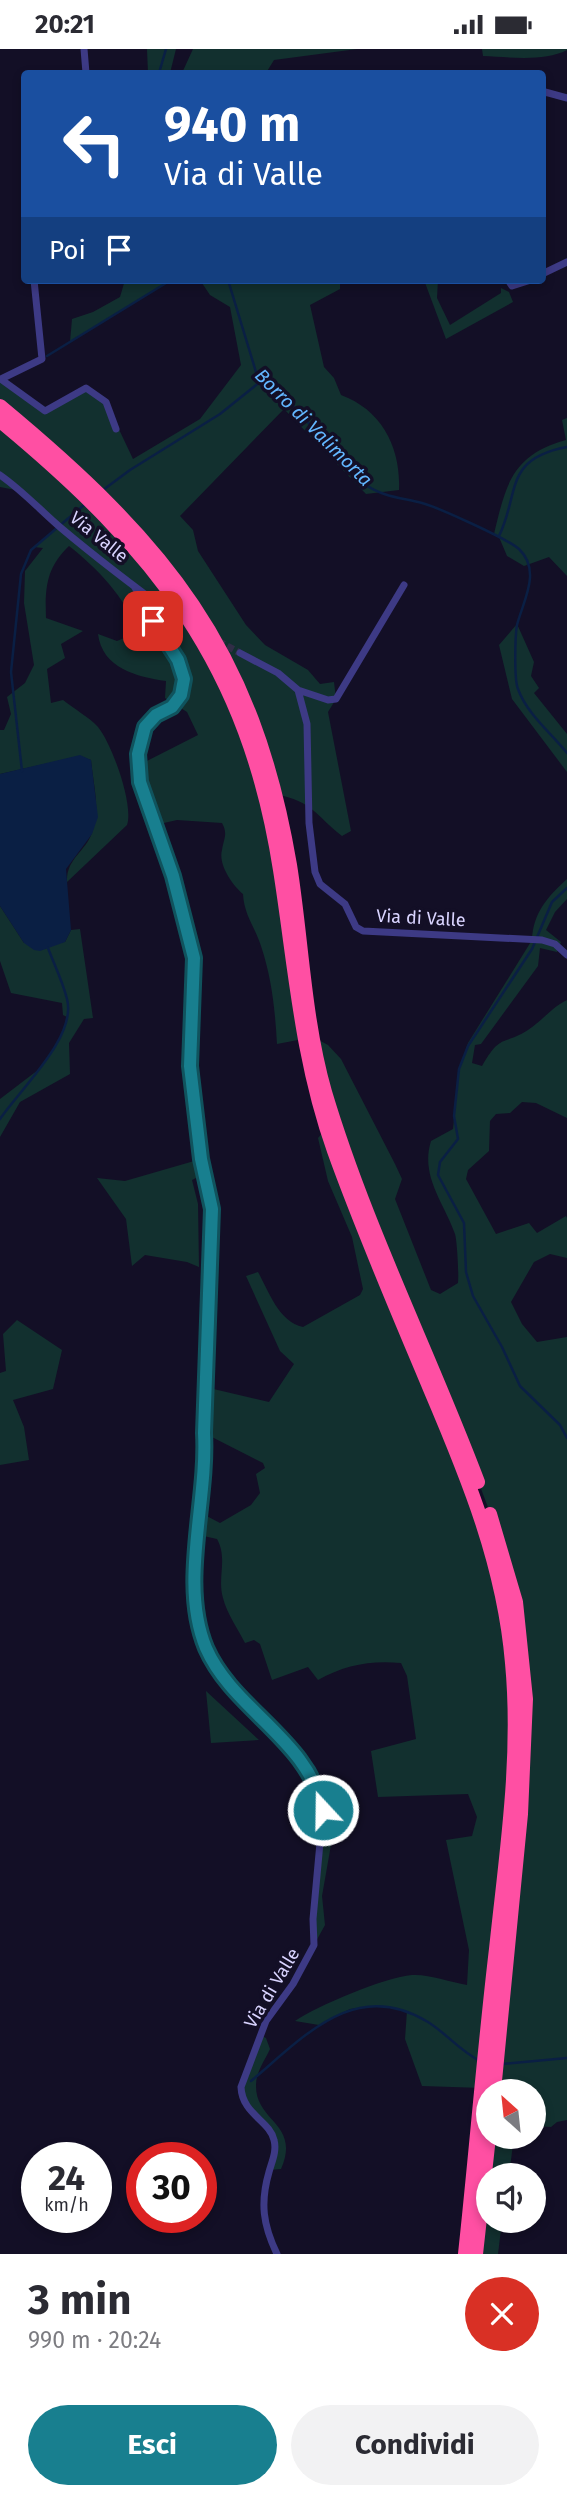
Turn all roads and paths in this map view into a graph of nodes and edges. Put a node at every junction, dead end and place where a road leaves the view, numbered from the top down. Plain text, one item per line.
1 (84, 49) edge
2 (86, 70) edge
3 (546, 92) edge
4 (567, 98) edge
5 (567, 262) edge
6 (546, 272) edge
7 (34, 284) edge
8 (1, 379) edge
9 (0, 406) edge
10 (0, 421) edge
11 (116, 429) dead end
12 (0, 475) edge
13 (404, 585) dead end
14 (134, 586) junction
15 (181, 621) dead end
16 (240, 653) tunnel mouth
17 (298, 690) junction
18 (567, 955) edge
19 (495, 2079) edge
20 (488, 2149) edge
21 (278, 2254) edge
22 (465, 2254) edge
23 (477, 2254) edge

1 - 2 street
3 - 4 street
5 - 6 street
7 - 8 street
8 - 11 street
9 - 19 highway
10 - 22 highway
12 - 14 street, Via Valle
13 - 17 street
14 - 15 street, Via Valle
14 - 21 street, Via di Valle
16 - 17 street
17 - 18 street, Via di Valle
20 - 23 highway

